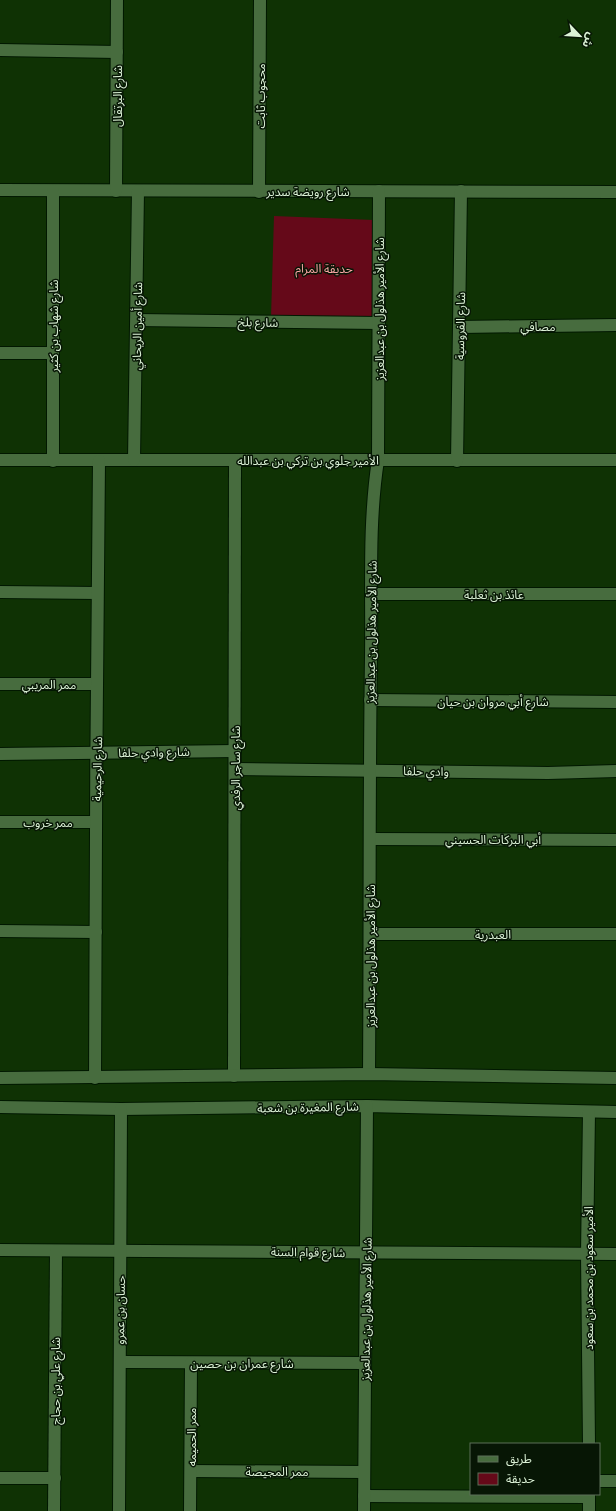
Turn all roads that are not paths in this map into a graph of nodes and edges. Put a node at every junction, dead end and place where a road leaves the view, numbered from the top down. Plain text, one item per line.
1 (117, 0) edge
2 (260, 0) edge
3 (0, 50) edge
4 (117, 52) junction
5 (0, 190) edge
6 (53, 191) junction
7 (116, 191) junction
8 (138, 191) junction
9 (380, 191) junction
10 (461, 191) junction
11 (259, 192) junction
12 (616, 192) edge
13 (137, 320) junction
14 (379, 323) junction
15 (616, 325) edge
16 (460, 327) junction
17 (53, 352) junction
18 (0, 353) edge
19 (0, 460) edge
20 (134, 460) junction
21 (378, 460) junction
22 (616, 460) edge
23 (53, 461) junction
24 (99, 461) junction
25 (235, 461) junction
26 (458, 461) junction
27 (0, 592) edge
28 (97, 593) junction
29 (372, 594) junction
30 (616, 594) edge
31 (0, 684) edge
32 (97, 684) junction
33 (370, 700) junction
34 (616, 702) edge
35 (235, 752) junction
36 (97, 753) junction
37 (0, 754) edge
38 (235, 768) junction
39 (369, 770) junction
40 (616, 771) edge
41 (0, 822) edge
42 (96, 822) junction
43 (370, 839) junction
44 (616, 840) edge
45 (0, 931) edge
46 (96, 932) junction
47 (370, 934) junction
48 (616, 934) edge
49 (369, 1074) junction
50 (234, 1076) junction
51 (0, 1078) edge
52 (95, 1078) junction
53 (616, 1078) edge
54 (367, 1106) junction
55 (0, 1107) edge
56 (121, 1109) junction
57 (589, 1112) junction
58 (616, 1112) edge
59 (0, 1250) edge
60 (56, 1251) junction
61 (121, 1251) junction
62 (367, 1253) junction
63 (587, 1254) junction
64 (616, 1254) edge
65 (120, 1362) junction
66 (191, 1363) junction
67 (365, 1363) junction
68 (589, 1443) edge
69 (191, 1471) junction
70 (364, 1472) junction
71 (0, 1478) edge
72 (55, 1478) junction
73 (600, 1481) edge
74 (616, 1481) edge
75 (589, 1495) edge
76 (364, 1496) junction
77 (54, 1511) edge
78 (119, 1511) edge
79 (190, 1511) edge
80 (364, 1511) edge
81 (589, 1511) edge

1 - 4 street, شارع البرتقال
2 - 11 street, محجوب ثابت
3 - 4 street
4 - 7 street, شارع البرتقال
5 - 6 street, شارع رويضة سدير
6 - 7 street, شارع رويضة سدير
6 - 17 street, شارع شهاب بن كثير
7 - 8 street, شارع رويضة سدير
8 - 11 street, شارع رويضة سدير
8 - 13 street, شارع أمين الريحاني
9 - 10 street, شارع رويضة سدير
9 - 11 street, شارع رويضة سدير
9 - 14 street, شارع الأمير هذلول بن عبدالعزيز
10 - 12 street, شارع رويضة سدير
10 - 16 street, شارع الفروسية
13 - 14 street, شارع بلخ
13 - 20 street, شارع أمين الريحاني
14 - 21 street, شارع الأمير هذلول بن عبدالعزيز
15 - 16 street, مصافي
16 - 26 street, شارع الفروسية
17 - 18 street
17 - 23 street, شارع شهاب بن كثير
19 - 23 street, الأمير جلوي بن تركي بن عبدالله
20 - 24 street, الأمير جلوي بن تركي بن عبدالله
20 - 25 street, الأمير جلوي بن تركي بن عبدالله
21 - 25 street, الأمير جلوي بن تركي بن عبدالله
21 - 26 street, الأمير جلوي بن تركي بن عبدالله
21 - 29 street, شارع الأمير هذلول بن عبدالعزيز
22 - 26 street, الأمير جلوي بن تركي بن عبدالله
23 - 24 street, الأمير جلوي بن تركي بن عبدالله
24 - 28 street, شارع الرحيمية
25 - 35 street, شارع ساجر الرفدي
27 - 28 street
28 - 32 street, شارع الرحيمية
29 - 30 street, عائذ بن ثعلبة
29 - 33 street, شارع الأمير هذلول بن عبدالعزيز
31 - 32 street, ممر المريبي
32 - 36 street, شارع الرحيمية
33 - 34 street, شارع أبي مروان بن حيان
33 - 39 street, شارع الأمير هذلول بن عبدالعزيز
35 - 36 street, شارع وادي حلفا
35 - 38 street, شارع ساجر الرفدي
36 - 37 street, شارع وادي حلفا
36 - 42 street, شارع الرحيمية
38 - 39 street, وادي حلفا
38 - 50 street, شارع ساجر الرفدي
39 - 40 street, وادي حلفا
39 - 43 street, شارع الأمير هذلول بن عبدالعزيز
41 - 42 street, ممر خروب
42 - 46 street, شارع الرحيمية
43 - 44 street, أبي البركات الحسيني
43 - 47 street, شارع الأمير هذلول بن عبدالعزيز
45 - 46 street
46 - 52 street, شارع الرحيمية
47 - 48 street, العبدرية
47 - 49 street, شارع الأمير هذلول بن عبدالعزيز
49 - 50 street
49 - 53 street
50 - 52 street
51 - 52 street
54 - 56 street, شارع المغيرة بن شعبة
54 - 57 street, شارع المغيرة بن شعبة
54 - 62 street, شارع الأمير هذلول بن عبدالعزيز
55 - 56 street, شارع المغيرة بن شعبة
56 - 61 street, حسان بن عمرو
57 - 58 street, شارع المغيرة بن شعبة
57 - 63 street, الأمير سعود بن محمد بن سعود
59 - 60 street, شارع قوام السنة
60 - 61 street, شارع قوام السنة
60 - 72 street, شارع علي بن حجاج
61 - 62 street, شارع قوام السنة
61 - 65 street, حسان بن عمرو
62 - 63 street, شارع قوام السنة
62 - 67 street, شارع الأمير هذلول بن عبدالعزيز
63 - 64 street, شارع قوام السنة
63 - 68 street, الأمير سعود بن محمد بن سعود
65 - 66 street, شارع عمران بن حصين
65 - 78 street, حسان بن عمرو
66 - 67 street, شارع عمران بن حصين
66 - 69 street, ممر الحميمه
67 - 70 street, شارع الأمير هذلول بن عبدالعزيز
69 - 70 street, ممر المجيصة
69 - 79 street, ممر الحميمه
70 - 76 street, شارع الأمير هذلول بن عبدالعزيز
71 - 72 street
72 - 77 street, شارع علي بن حجاج
73 - 74 street
75 - 76 street
75 - 81 street
76 - 80 street, شارع الأمير هذلول بن عبدالعزيز

